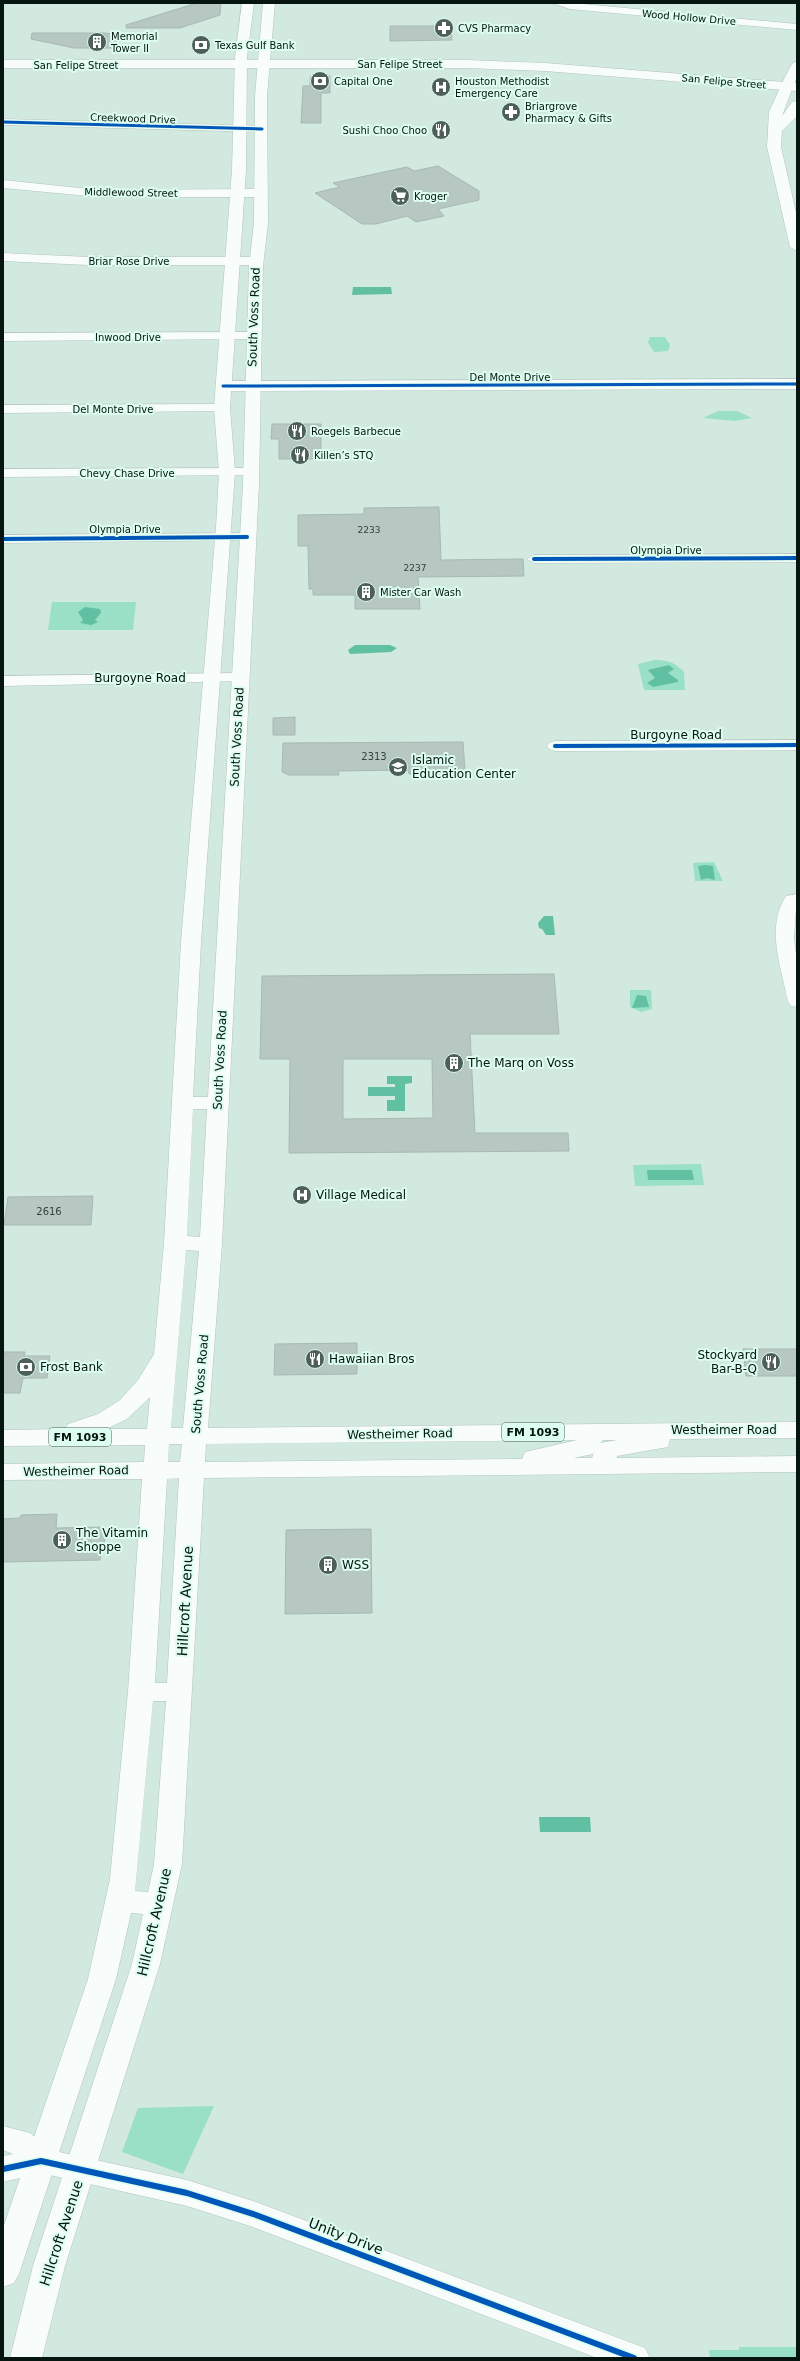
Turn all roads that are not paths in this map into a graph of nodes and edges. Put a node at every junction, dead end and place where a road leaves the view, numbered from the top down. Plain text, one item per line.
1 (248, 3) edge
2 (557, 3) edge
3 (269, 9) edge
4 (246, 16) junction
5 (797, 27) edge
6 (3, 57) edge
7 (241, 60) junction
8 (264, 60) junction
9 (3, 64) edge
10 (797, 64) edge
11 (792, 83) edge
12 (797, 105) edge
13 (3, 122) edge
14 (242, 129) junction
15 (262, 129) junction
16 (775, 130) junction
17 (3, 184) edge
18 (238, 193) junction
19 (260, 193) junction
20 (792, 204) edge
21 (797, 248) edge
22 (3, 257) edge
23 (232, 261) junction
24 (256, 261) junction
25 (228, 309) junction
26 (254, 309) junction
27 (226, 336) junction
28 (254, 336) junction
29 (3, 337) edge
30 (797, 384) edge
31 (223, 386) junction
32 (252, 386) junction
33 (222, 408) junction
34 (3, 409) edge
35 (227, 472) junction
36 (251, 472) junction
37 (3, 473) edge
38 (247, 537) junction
39 (224, 538) junction
40 (3, 539) edge
41 (534, 558) dead end
42 (797, 558) edge
43 (3, 674) edge
44 (213, 678) junction
45 (240, 678) junction
46 (40, 680) junction
47 (3, 681) edge
48 (797, 745) edge
49 (555, 746) dead end
50 (234, 772) junction
51 (206, 773) junction
52 (230, 867) junction
53 (196, 868) junction
54 (792, 904) edge
55 (189, 976) junction
56 (224, 976) junction
57 (797, 1002) edge
58 (181, 1103) junction
59 (218, 1103) junction
60 (175, 1243) junction
61 (211, 1244) junction
62 (166, 1353) junction
63 (709, 1430) junction
64 (797, 1430) edge
65 (597, 1431) junction
66 (157, 1436) junction
67 (195, 1436) junction
68 (48, 1437) junction
69 (3, 1438) edge
70 (797, 1464) edge
71 (602, 1466) junction
72 (498, 1467) junction
73 (192, 1470) junction
74 (155, 1471) junction
75 (3, 1472) edge
76 (141, 1692) junction
77 (180, 1692) junction
78 (119, 1901) junction
79 (160, 1904) junction
80 (3, 2138) edge
81 (41, 2161) junction
82 (82, 2168) junction
83 (3, 2169) edge
84 (3, 2274) edge
85 (26, 2358) edge
86 (634, 2358) edge

1 - 4 main road, South Voss Road
2 - 5 street, Wood Hollow Drive
3 - 4 main road
3 - 8 main road, South Voss Road
4 - 7 main road, South Voss Road
6 - 7 main road, San Felipe Street
7 - 8 main road, San Felipe Street
7 - 9 main road, San Felipe Street
7 - 14 main road, South Voss Road
8 - 11 main road, San Felipe Street
8 - 15 main road, South Voss Road
10 - 11 street
11 - 16 main road
12 - 16 main road
13 - 14 street, Creekwood Drive
14 - 15 street, Creekwood Drive
14 - 18 main road, South Voss Road
15 - 19 main road, South Voss Road
16 - 20 main road
17 - 18 street, Middlewood Street
18 - 19 street, Middlewood Street
18 - 23 main road, South Voss Road
19 - 24 main road, South Voss Road
20 - 21 main road
22 - 23 street, Briar Rose Drive
23 - 24 street, Briar Rose Drive
23 - 25 main road, South Voss Road
24 - 26 main road, South Voss Road
25 - 26 main road
25 - 27 main road, South Voss Road
26 - 28 main road, South Voss Road
27 - 28 street, Inwood Drive
27 - 29 street, Inwood Drive
27 - 31 main road, South Voss Road
28 - 32 main road, South Voss Road
30 - 32 main road, Del Monte Drive
31 - 32 main road, Del Monte Drive
31 - 33 main road, South Voss Road
32 - 36 main road, South Voss Road
33 - 34 street, Del Monte Drive
33 - 35 main road, South Voss Road
35 - 36 street, Chevy Chase Drive
35 - 37 street, Chevy Chase Drive
35 - 39 main road, South Voss Road
36 - 38 main road, South Voss Road
38 - 39 street, Olympia Drive
38 - 45 main road, South Voss Road
39 - 40 street, Olympia Drive
39 - 44 main road, South Voss Road
41 - 42 street, Olympia Drive
43 - 46 street, Burgoyne Road
44 - 45 street, Burgoyne Road
44 - 46 street, Burgoyne Road
44 - 51 main road, South Voss Road
45 - 50 main road, South Voss Road
46 - 47 street, Burgoyne Road
48 - 49 street, Burgoyne Road
50 - 51 main road
50 - 52 main road, South Voss Road
51 - 53 main road, South Voss Road
52 - 53 main road
52 - 56 main road, South Voss Road
53 - 55 main road, South Voss Road
54 - 57 street
55 - 56 main road
55 - 58 main road, South Voss Road
56 - 59 main road, South Voss Road
58 - 59 main road
58 - 60 main road, South Voss Road
59 - 61 main road, South Voss Road
60 - 61 main road
60 - 62 main road, South Voss Road
61 - 67 main road, South Voss Road
62 - 66 main road, South Voss Road
62 - 68 main road
63 - 64 main road, Westheimer Road / FM 1093
63 - 65 main road, Westheimer Road / FM 1093
63 - 71 main road
65 - 67 main road, Westheimer Road / FM 1093
65 - 72 main road
66 - 67 main road, Westheimer Road / FM 1093
66 - 68 main road, Westheimer Road / FM 1093
66 - 74 main road
67 - 73 main road, South Voss Road
68 - 69 main road, Westheimer Road / FM 1093
70 - 71 main road, Westheimer Road
71 - 72 main road, Westheimer Road
72 - 73 main road, Westheimer Road
73 - 74 main road, Westheimer Road
73 - 77 main road, Hillcroft Avenue
74 - 75 main road, Westheimer Road
74 - 76 main road
76 - 77 main road
76 - 78 main road
77 - 79 main road, Hillcroft Avenue
78 - 79 main road
78 - 81 main road
79 - 82 main road, Hillcroft Avenue
80 - 81 main road
81 - 82 main road, Unity Drive
81 - 83 main road
81 - 84 main road
82 - 85 main road, Hillcroft Avenue
82 - 86 main road, Unity Drive

